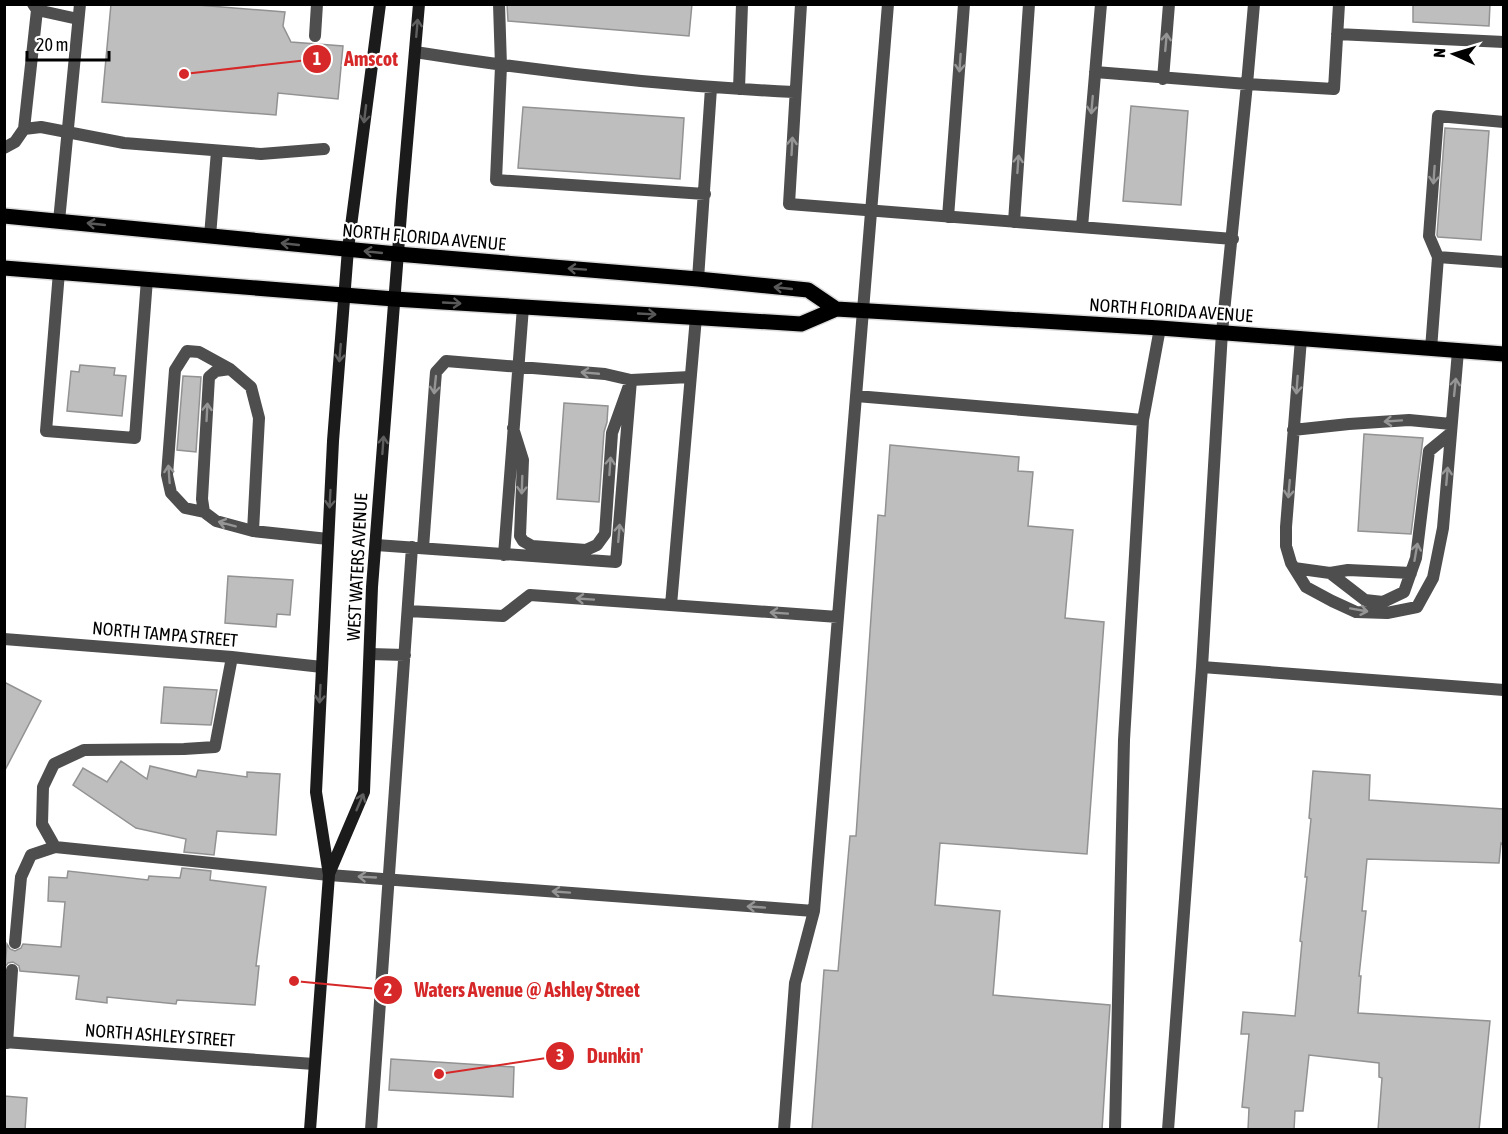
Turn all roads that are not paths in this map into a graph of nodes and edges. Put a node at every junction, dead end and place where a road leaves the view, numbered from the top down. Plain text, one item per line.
1 (80, 4) edge
2 (317, 4) edge
3 (380, 4) edge
4 (419, 4) edge
5 (499, 4) edge
6 (742, 4) edge
7 (801, 4) edge
8 (888, 4) edge
9 (964, 4) edge
10 (1029, 4) edge
11 (1101, 4) edge
12 (1169, 4) edge
13 (1254, 4) edge
14 (1339, 4) edge
15 (35, 7) edge
16 (78, 19) junction
17 (1337, 34) junction
18 (315, 36) dead end
19 (1503, 42) edge
20 (415, 52) junction
21 (501, 66) junction
22 (1095, 72) junction
23 (1163, 79) junction
24 (1247, 84) junction
25 (711, 88) junction
26 (739, 89) junction
27 (794, 92) junction
28 (1503, 122) edge
29 (24, 129) junction
30 (67, 132) junction
31 (4, 148) edge
32 (324, 149) dead end
33 (217, 151) junction
34 (705, 194) junction
35 (873, 211) junction
36 (4, 216) edge
37 (948, 217) junction
38 (59, 221) junction
39 (1014, 222) junction
40 (1082, 227) junction
41 (210, 236) junction
42 (1233, 239) junction
43 (348, 249) junction
44 (397, 254) junction
45 (1438, 256) junction
46 (1503, 262) edge
47 (4, 268) edge
48 (59, 272) junction
49 (147, 279) junction
50 (698, 279) junction
51 (344, 295) junction
52 (394, 299) junction
53 (523, 307) junction
54 (836, 309) junction
55 (862, 311) junction
56 (696, 317) junction
57 (1160, 328) junction
58 (1222, 332) junction
59 (1301, 339) junction
60 (1431, 349) junction
61 (1458, 351) junction
62 (1503, 354) edge
63 (518, 366) junction
64 (230, 369) junction
65 (690, 377) junction
66 (632, 380) junction
67 (855, 396) junction
68 (1143, 420) junction
69 (513, 428) junction
70 (1451, 428) junction
71 (1293, 430) junction
72 (204, 512) junction
73 (253, 531) junction
74 (328, 539) junction
75 (376, 545) junction
76 (418, 548) junction
77 (504, 555) junction
78 (1294, 568) junction
79 (1330, 573) junction
80 (1411, 573) junction
81 (671, 605) junction
82 (408, 611) junction
83 (838, 617) junction
84 (4, 639) edge
85 (370, 654) junction
86 (405, 655) junction
87 (232, 657) junction
88 (322, 667) junction
89 (1202, 667) junction
90 (1503, 690) edge
91 (55, 847) junction
92 (329, 875) junction
93 (389, 878) junction
94 (814, 911) junction
95 (15, 943) dead end
96 (12, 970) dead end
97 (6, 1042) edge
98 (314, 1064) junction
99 (310, 1130) edge
100 (371, 1130) edge
101 (784, 1130) edge
102 (1116, 1130) edge
103 (1168, 1130) edge

1 - 16 street
2 - 18 street
3 -> 43 main road, WEST WATERS AVENUE
20 -> 4 main road, WEST WATERS AVENUE
5 - 21 street
6 - 26 street
7 - 27 street
8 - 35 street
9 -> 37 street
39 -> 10 street
11 - 22 street
23 -> 12 street
13 - 24 street
14 - 17 street
15 - 16 street
15 - 29 street
16 - 30 street
17 - 19 street
17 - 24 street
20 - 21 street
20 - 44 main road, WEST WATERS AVENUE
21 - 25 street
21 - 34 street
22 - 23 street
22 -> 40 street
23 - 24 street
24 - 42 street
25 - 26 street
25 - 34 street
26 - 27 street
35 -> 27 street
28 -> 45 street
29 - 30 street
29 - 31 street
30 - 33 street
30 - 38 street
32 - 33 street
33 - 41 street
34 - 50 street
35 - 37 street
35 - 55 street
36 - 38 main road, NORTH FLORIDA AVENUE
37 - 39 street
41 -> 38 main road, NORTH FLORIDA AVENUE
39 - 40 street
40 - 42 street
43 -> 41 main road, NORTH FLORIDA AVENUE
42 - 58 street
44 -> 43 main road, NORTH FLORIDA AVENUE
43 - 51 main road, WEST WATERS AVENUE
50 -> 44 main road, NORTH FLORIDA AVENUE
44 - 52 main road, WEST WATERS AVENUE
45 - 46 street
45 - 60 street
47 - 48 main road, NORTH FLORIDA AVENUE
48 - 49 main road, NORTH FLORIDA AVENUE
48 - 49 street
49 - 51 main road, NORTH FLORIDA AVENUE
54 -> 50 main road, NORTH FLORIDA AVENUE
51 - 52 main road, NORTH FLORIDA AVENUE
51 -> 74 main road, WEST WATERS AVENUE
52 -> 53 main road, NORTH FLORIDA AVENUE
75 -> 52 main road, WEST WATERS AVENUE
53 -> 56 main road, NORTH FLORIDA AVENUE
53 - 63 street
54 - 55 main road, NORTH FLORIDA AVENUE
54 - 56 main road, NORTH FLORIDA AVENUE
55 - 57 main road, NORTH FLORIDA AVENUE
55 - 67 street
56 - 65 street
57 - 58 main road, NORTH FLORIDA AVENUE
57 - 68 street
58 - 59 main road, NORTH FLORIDA AVENUE
58 - 89 street
59 - 60 main road, NORTH FLORIDA AVENUE
59 -> 71 street
60 - 61 main road, NORTH FLORIDA AVENUE
61 - 62 main road, NORTH FLORIDA AVENUE
70 -> 61 street
66 -> 63 street
63 - 69 street
63 -> 76 street
72 -> 64 street
72 -> 64 street
64 - 73 street
65 - 66 street
65 - 81 street
69 -> 66 street
77 -> 66 street
67 - 68 street
67 - 83 street
68 - 102 street
69 - 77 street
70 -> 71 street
78 -> 70 street
80 -> 70 street
71 -> 78 street
73 -> 72 street
73 - 74 street
74 - 88 main road, WEST WATERS AVENUE
75 - 76 street
75 - 85 main road, WEST WATERS AVENUE
76 - 77 street
76 - 82 street
78 - 79 street
79 - 80 street
79 - 80 street
81 -> 82 street
83 -> 81 street
82 - 86 street
83 - 94 street
84 - 87 street, NORTH TAMPA STREET
85 - 86 street
92 -> 85 main road, WEST WATERS AVENUE
86 - 93 street
87 - 88 street, NORTH TAMPA STREET
87 - 91 street
88 -> 92 main road, WEST WATERS AVENUE
89 - 90 street
89 - 103 street
91 - 92 street
91 - 95 street
93 -> 92 street
92 - 98 main road, WEST WATERS AVENUE
94 -> 93 street
93 - 100 street
94 - 101 street
96 - 97 street
97 - 98 street, NORTH ASHLEY STREET
98 - 99 main road, WEST WATERS AVENUE

